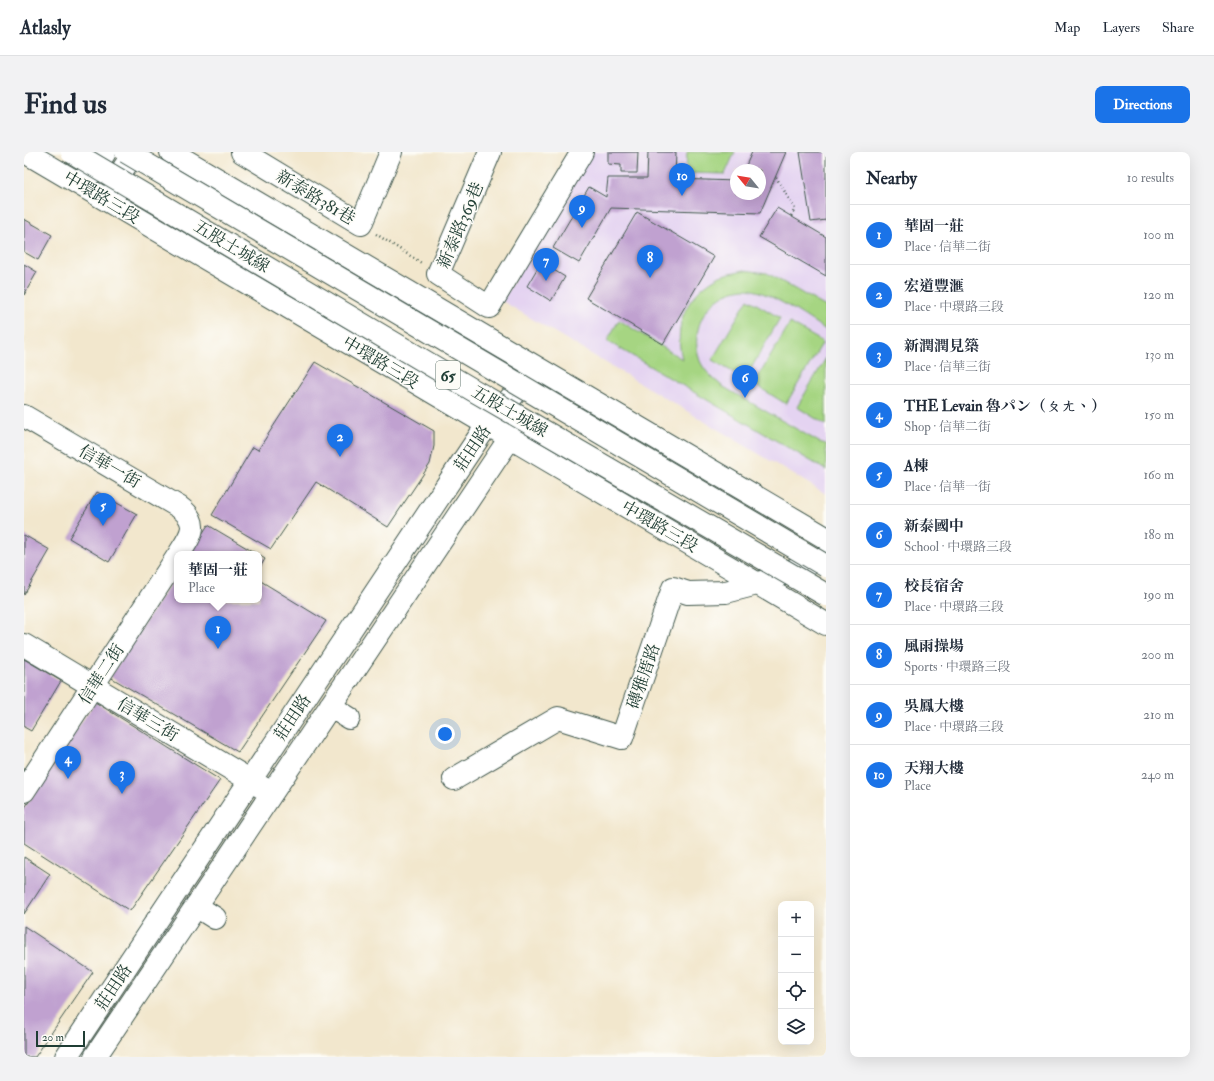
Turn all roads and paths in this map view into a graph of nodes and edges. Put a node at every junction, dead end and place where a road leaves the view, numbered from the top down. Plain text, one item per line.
1 (25, 152) edge
2 (72, 152) edge
3 (105, 152) edge
4 (126, 152) edge
5 (138, 152) edge
6 (171, 152) edge
7 (242, 152) edge
8 (391, 152) edge
9 (490, 152) edge
10 (582, 152) edge
11 (271, 160) edge
12 (776, 177) dead end
13 (75, 182) junction
14 (114, 205) junction
15 (791, 216) dead end
16 (361, 224) junction
17 (438, 274) junction
18 (537, 368) junction
19 (24, 416) edge
20 (487, 425) junction
21 (510, 438) junction
22 (826, 538) edge
23 (181, 551) edge
24 (826, 557) edge
25 (174, 562) edge
26 (826, 566) edge
27 (757, 584) junction
28 (826, 595) edge
29 (826, 624) edge
30 (24, 645) edge
31 (93, 686) junction
32 (330, 706) junction
33 (349, 718) dead end
34 (250, 780) junction
35 (454, 780) dead end
36 (24, 791) edge
37 (272, 793) junction
38 (196, 906) junction
39 (215, 918) dead end
40 (66, 1057) edge
41 (95, 1057) edge

1 - 13 main road, 中環路三段
2 - 28 main road, 五股土城線 / 65, bridge
3 - 13 main road
4 - 26 main road, 五股土城線 / 65, bridge
5 - 14 main road
6 - 18 main road
7 - 11 main road, 新泰路381巷
8 - 16 main road, 新泰路381巷
9 - 17 main road, 新泰路369巷
10 - 17 main road, 新泰路369巷
11 - 16 main road, 新泰路381巷
12 - 15 path
13 - 14 main road, 中環路三段
14 - 20 main road, 中環路三段
16 - 17 path
18 - 20 main road, 莊田路
18 - 21 main road, 莊田路
18 - 22 main road
19 - 23 main road, 信華一街
20 - 21 main road, 中環路三段
20 - 34 main road, 莊田路
21 - 27 main road, 中環路三段
21 - 32 main road, 莊田路
24 - 27 main road, 磚雅厝路
25 - 31 main road, 信華二街
27 - 29 main road, 中環路三段
27 - 35 main road, 磚雅厝路
30 - 31 main road, 信華三街
31 - 34 main road, 信華三街
31 - 36 main road, 信華二街
32 - 33 main road
32 - 37 main road, 莊田路
34 - 37 main road, 信華三街
34 - 40 main road, 莊田路
37 - 38 main road, 莊田路
38 - 39 main road
38 - 41 main road, 莊田路

